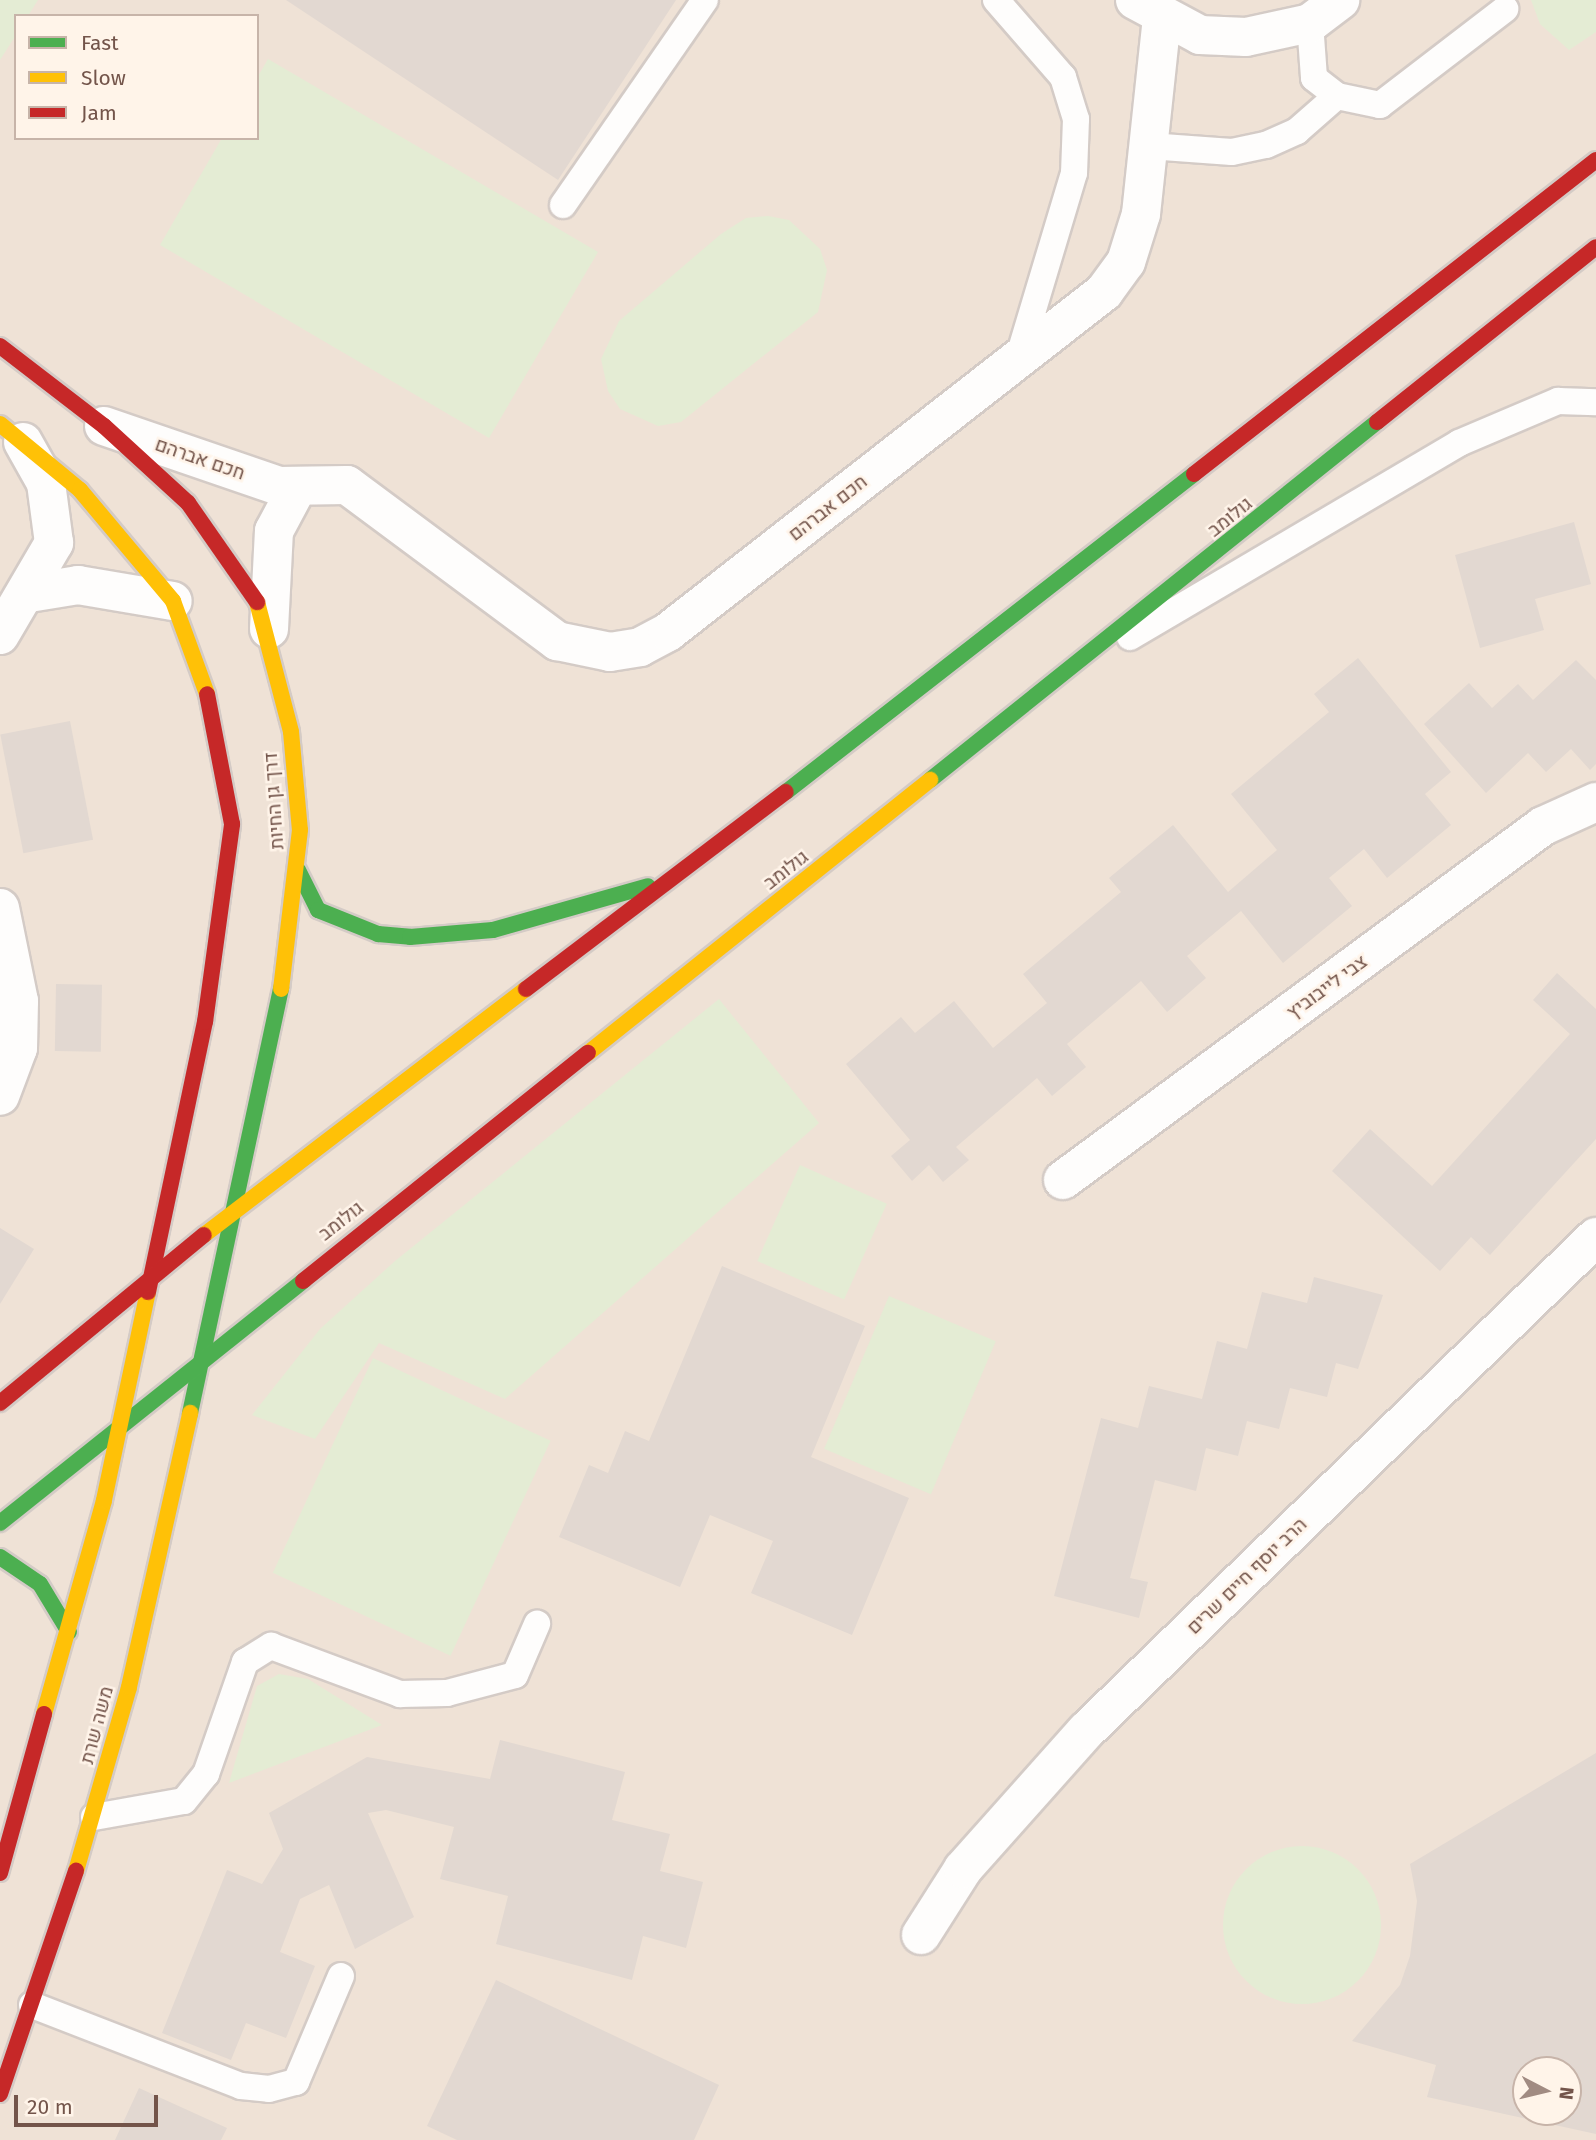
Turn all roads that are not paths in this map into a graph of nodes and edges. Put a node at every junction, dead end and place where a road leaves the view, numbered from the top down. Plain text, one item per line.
1 (705, 0) edge
2 (996, 0) edge
3 (1340, 0) edge
4 (1505, 9) dead end
5 (1148, 10) edge
6 (1310, 23) junction
7 (1337, 96) junction
8 (1149, 146) junction
9 (1596, 160) edge
10 (563, 205) dead end
11 (1596, 247) edge
12 (0, 346) edge
13 (1018, 360) junction
14 (1596, 402) edge
15 (104, 426) junction
16 (12, 433) edge
17 (297, 488) junction
18 (29, 593) junction
19 (173, 601) junction
20 (269, 632) junction
21 (0, 635) edge
22 (1075, 670) junction
23 (1596, 802) edge
24 (298, 870) junction
25 (677, 877) junction
26 (0, 908) edge
27 (0, 1096) edge
28 (1063, 1180) dead end
29 (238, 1208) junction
30 (1596, 1237) edge
31 (148, 1280) junction
32 (204, 1359) junction
33 (0, 1403) edge
34 (119, 1431) junction
35 (0, 1522) edge
36 (0, 1557) edge
37 (537, 1624) dead end
38 (69, 1632) junction
39 (94, 1816) junction
40 (0, 1873) edge
41 (921, 1935) dead end
42 (341, 1976) dead end
43 (32, 2005) junction
44 (0, 2094) edge

1 - 10 lane
2 - 13 lane
3 - 6 street
4 - 7 lane
5 - 6 street
5 - 8 street, חכם אברהם
6 - 7 lane
7 - 8 lane
8 - 13 street, חכם אברהם
9 - 25 main road
11 - 22 main road, גולומב
12 - 15 main road, דרך גן החיות
13 - 17 street, חכם אברהם
14 - 22 lane
15 - 17 street, חכם אברהם
15 - 20 main road, דרך גן החיות
16 - 18 street
16 - 19 main road
17 - 20 street
18 - 19 street
18 - 21 street
19 - 31 main road
20 - 24 main road, דרך גן החיות
22 - 32 main road, גולומב
23 - 28 street, צבי לייבוביץ
24 - 25 main road
24 - 29 main road, דרך גן החיות
25 - 29 main road
26 - 27 street
29 - 31 main road
29 - 32 main road, דרך גן החיות
30 - 41 street, הרב יוסף חיים שרים
31 - 33 main road
31 - 34 main road
32 - 34 main road, גולומב
32 - 39 main road, משה שרת
34 - 35 main road, גולומב
34 - 38 main road
36 - 38 main road
37 - 39 lane
38 - 40 main road
39 - 43 main road, משה שרת
42 - 43 lane
43 - 44 main road, משה שרת

